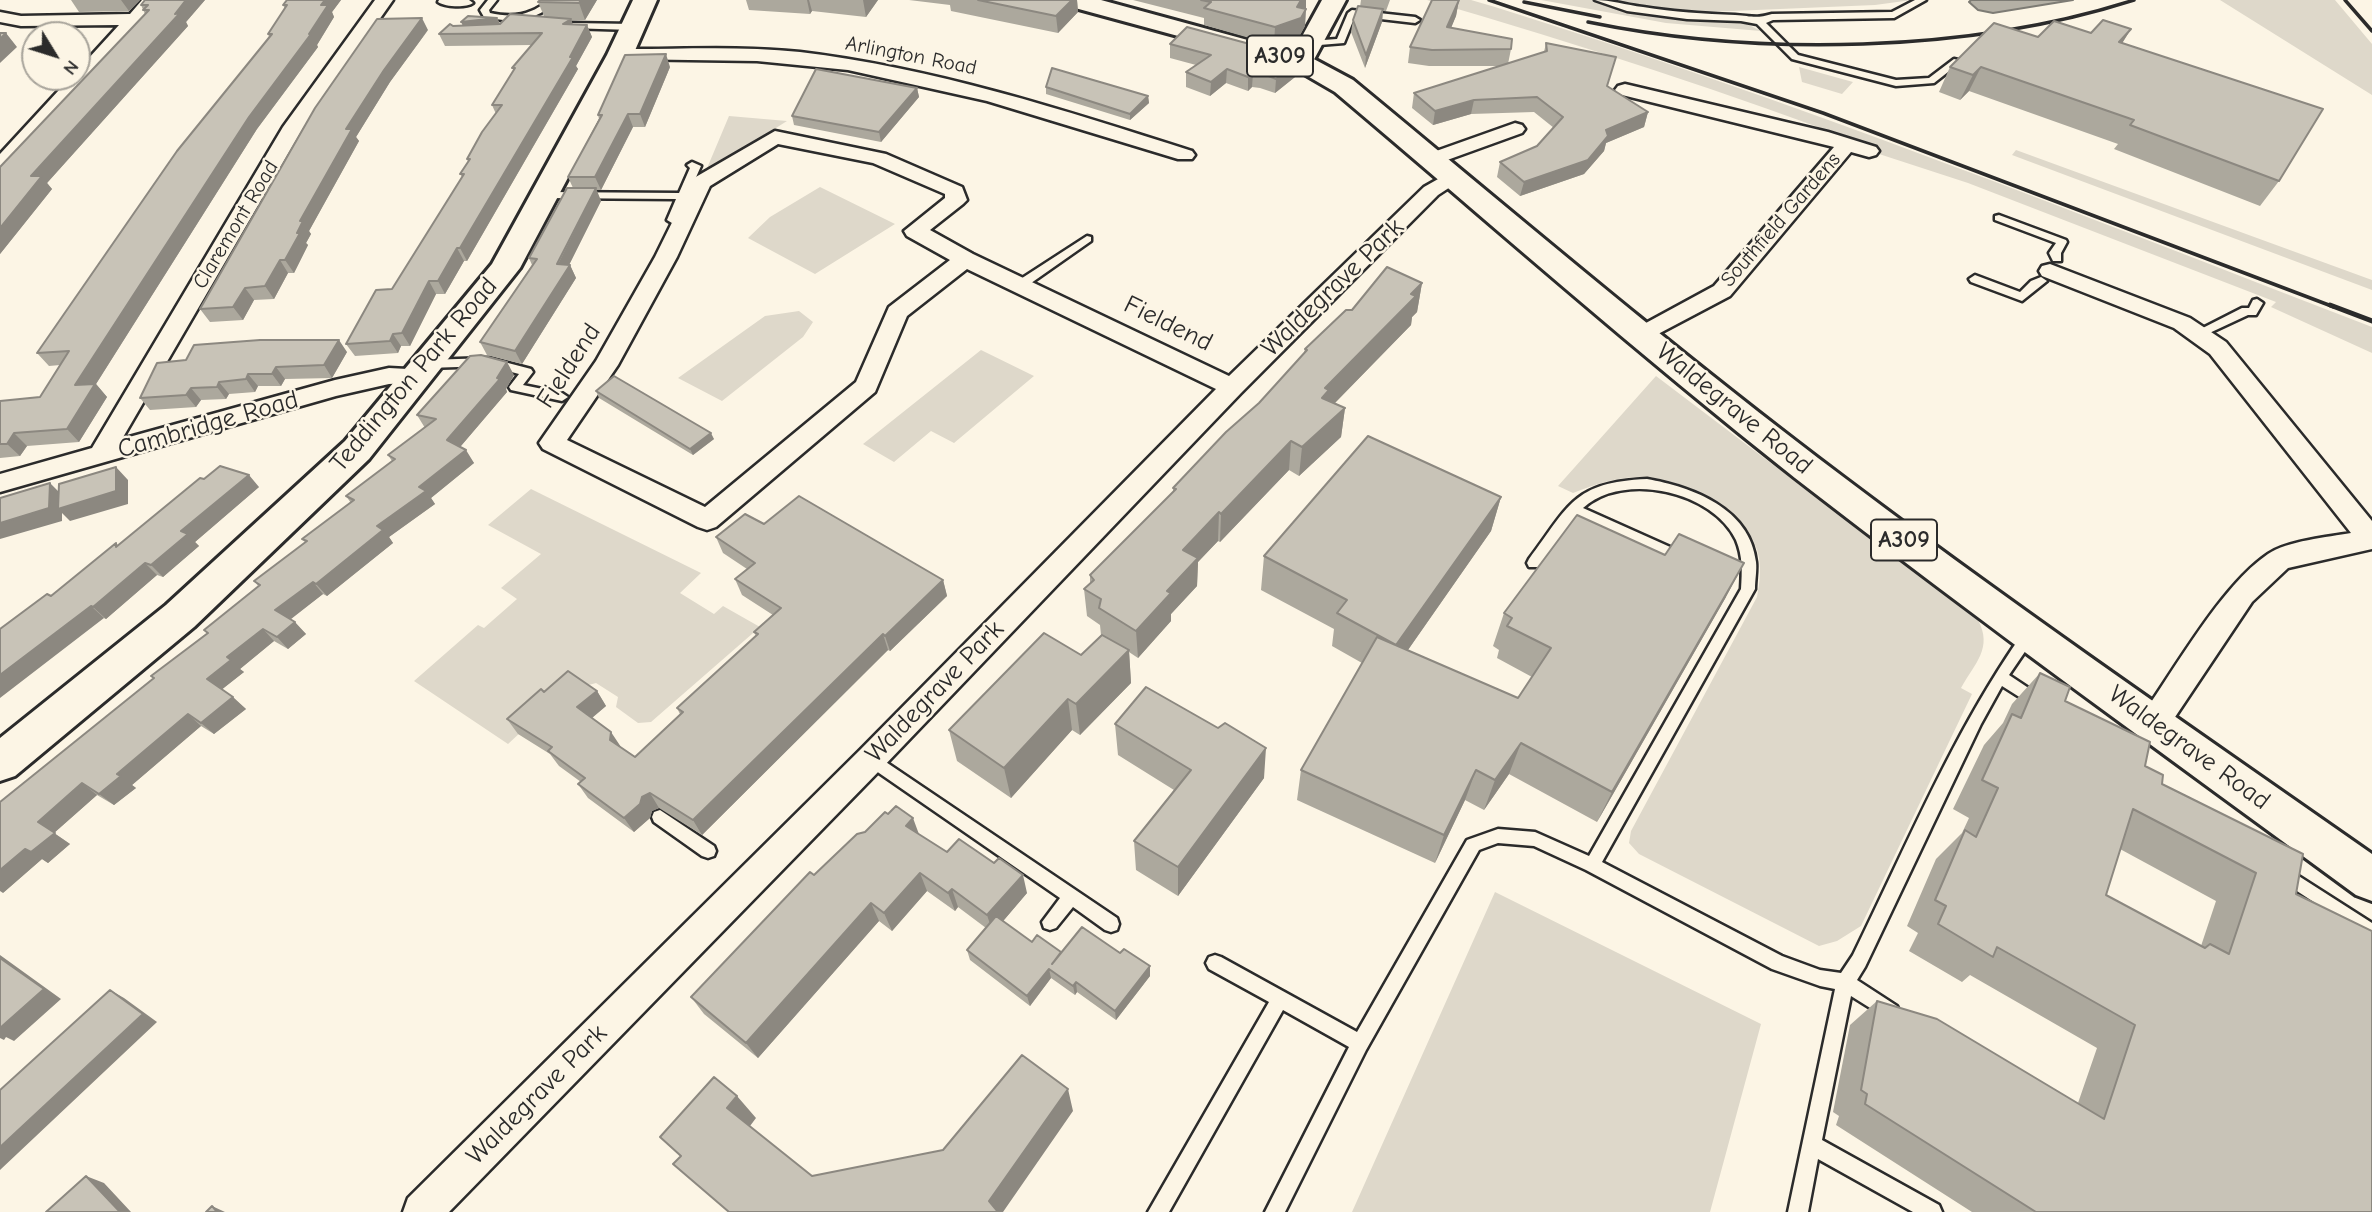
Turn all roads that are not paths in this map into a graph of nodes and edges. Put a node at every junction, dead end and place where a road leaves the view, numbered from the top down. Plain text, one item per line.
1 (152, 0) edge
2 (384, 0) edge
3 (444, 0) edge
4 (493, 0) edge
5 (553, 0) edge
6 (645, 0) edge
7 (1334, 0) edge
8 (1599, 0) edge
9 (1922, 0) edge
10 (1080, 1) edge
11 (469, 3) dead end
12 (0, 17) edge
13 (513, 18) junction
14 (134, 19) junction
15 (1415, 20) dead end
16 (1760, 22) junction
17 (556, 26) edge
18 (632, 27) junction
19 (502, 32) edge
20 (1305, 53) junction
21 (620, 55) junction
22 (1957, 61) edge
23 (1625, 90) dead end
24 (1515, 129) dead end
25 (1847, 144) junction
26 (1869, 151) dead end
27 (1185, 155) dead end
28 (3, 159) edge
29 (692, 165) dead end
30 (1443, 169) junction
31 (546, 195) junction
32 (683, 196) junction
33 (1999, 218) dead end
34 (672, 219) dead end
35 (1087, 239) dead end
36 (965, 259) junction
37 (2049, 271) junction
38 (1975, 279) dead end
39 (1020, 285) junction
40 (2257, 303) dead end
41 (2199, 333) junction
42 (1641, 335) junction
43 (422, 370) junction
44 (1233, 387) junction
45 (562, 397) dead end
46 (99, 457) junction
47 (0, 483) edge
48 (1575, 510) junction
49 (2372, 539) edge
50 (1534, 563) dead end
51 (1698, 566) edge
52 (2030, 634) junction
53 (2000, 677) junction
54 (2054, 711) edge
55 (2154, 723) junction
56 (871, 759) junction
57 (0, 763) edge
58 (660, 817) edge
59 (708, 851) dead end
60 (2269, 863) edge
61 (1592, 865) junction
62 (2372, 880) edge
63 (1071, 897) junction
64 (1049, 922) dead end
65 (1111, 924) dead end
66 (2372, 932) edge
67 (1215, 963) dead end
68 (1845, 982) junction
69 (1280, 999) junction
70 (1900, 1018) edge
71 (1360, 1044) junction
72 (1812, 1145) junction
73 (422, 1212) edge
74 (1158, 1212) edge
75 (1275, 1212) edge
76 (1798, 1212) edge
77 (1932, 1212) edge

1 - 14 street
2 - 46 street, Claremont Road
3 - 11 lane
4 - 13 lane
5 - 13 lane
6 - 18 main road, Teddington Park Road
7 - 20 main road
8 - 16 lane
9 - 16 lane
10 - 20 main road, Waldegrave Road / A309
12 - 14 street
13 - 19 lane
14 - 28 street
15 - 20 lane
16 - 22 lane
17 - 18 lane
18 - 21 main road, Teddington Park Road
20 - 30 main road, Waldegrave Road / A309
21 - 27 street, Arlington Road
21 - 31 main road, Teddington Park Road
23 - 25 street, Southfield Gardens
24 - 30 street, Waldegrave Park
25 - 26 street, Southfield Gardens
25 - 42 street, Southfield Gardens
29 - 32 lane
30 - 42 main road, Waldegrave Road / A309
30 - 44 street, Waldegrave Park
31 - 32 lane
31 - 43 main road, Teddington Park Road
32 - 34 lane
33 - 37 lane
35 - 39 lane
36 - 36 street, Fieldend
36 - 39 street, Fieldend
37 - 38 lane
37 - 41 street
39 - 44 street, Fieldend
40 - 41 lane
41 - 49 street
42 - 52 main road, Waldegrave Road / A309
43 - 45 lane
43 - 46 street, Cambridge Road
43 - 57 main road, Teddington Park Road
44 - 56 street, Waldegrave Park
46 - 47 street, Cambridge Road
48 - 50 lane
48 - 51 lane
48 - 61 lane
49 - 55 street
52 - 53 lane
52 - 55 main road, Waldegrave Road / A309
53 - 54 lane
53 - 68 lane
55 - 62 main road, Waldegrave Road / A309
56 - 63 lane
56 - 73 street, Waldegrave Park
58 - 59 lane
60 - 66 lane
61 - 68 lane
61 - 71 lane
63 - 64 lane
63 - 65 lane
67 - 69 lane
68 - 70 lane
68 - 72 lane
69 - 71 lane
69 - 74 lane
71 - 75 lane
72 - 76 lane
72 - 77 lane

